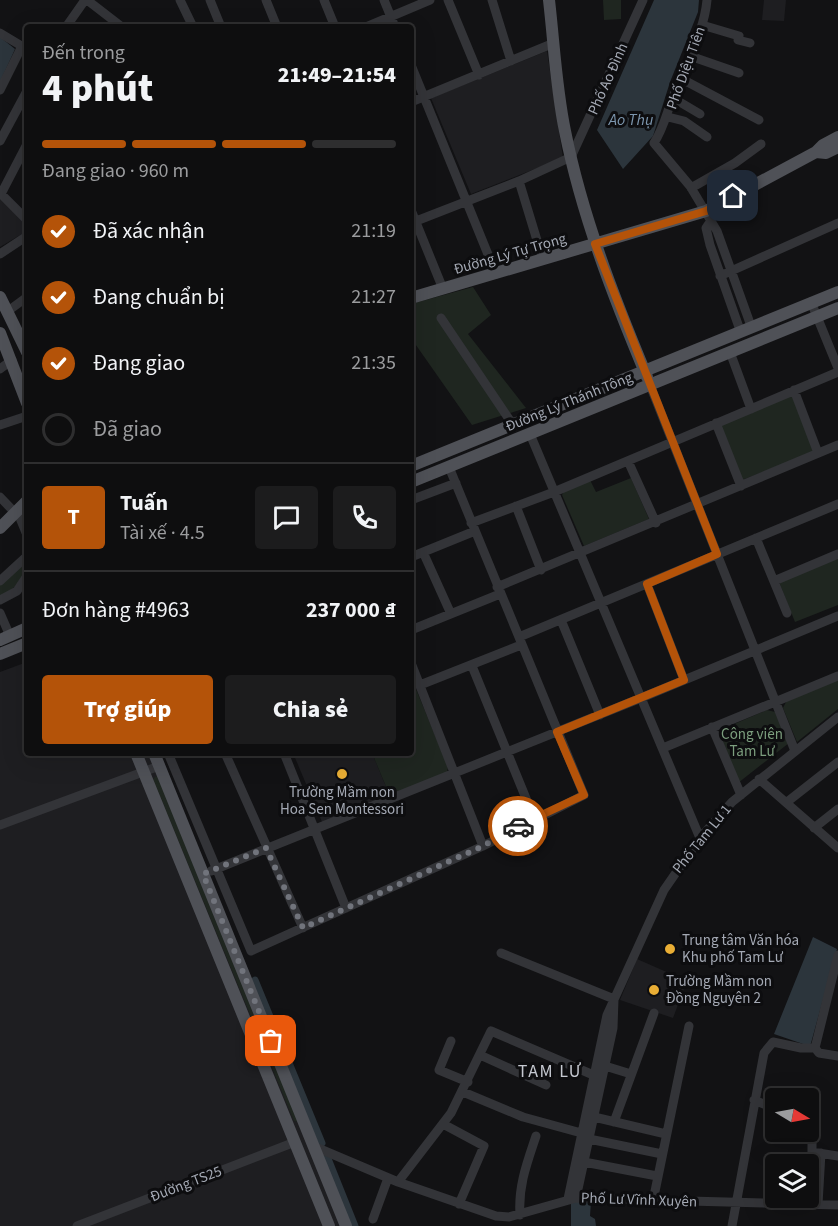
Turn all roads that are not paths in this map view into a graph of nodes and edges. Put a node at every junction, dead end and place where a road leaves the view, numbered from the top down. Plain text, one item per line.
1 (86, 0) edge
2 (180, 0) edge
3 (210, 0) edge
4 (266, 0) edge
5 (324, 0) edge
6 (384, 0) edge
7 (430, 0) edge
8 (448, 0) edge
9 (492, 0) edge
10 (549, 0) edge
11 (643, 0) edge
12 (707, 0) edge
13 (391, 17) junction
14 (68, 24) edge
15 (118, 24) edge
16 (192, 24) edge
17 (220, 24) edge
18 (276, 24) edge
19 (334, 24) edge
20 (374, 24) edge
21 (394, 24) edge
22 (702, 25) junction
23 (0, 33) edge
24 (554, 43) junction
25 (750, 43) dead end
26 (24, 47) edge
27 (690, 56) junction
28 (512, 61) junction
29 (414, 72) edge
30 (739, 73) dead end
31 (480, 75) junction
32 (680, 78) junction
33 (0, 90) edge
34 (24, 96) edge
35 (424, 96) junction
36 (673, 98) junction
37 (414, 101) edge
38 (700, 114) dead end
39 (668, 117) junction
40 (759, 120) dead end
41 (2, 134) edge
42 (707, 137) dead end
43 (761, 144) dead end
44 (838, 145) edge
45 (571, 157) junction
46 (23, 160) edge
47 (519, 181) junction
48 (691, 188) junction
49 (0, 194) edge
50 (467, 201) junction
51 (708, 216) junction
52 (24, 217) edge
53 (414, 222) edge
54 (838, 223) edge
55 (414, 224) edge
56 (24, 238) edge
57 (595, 244) junction
58 (0, 254) edge
59 (543, 260) junction
60 (731, 272) junction
61 (496, 274) junction
62 (720, 276) junction
63 (443, 289) junction
64 (838, 292) edge
65 (0, 297) edge
66 (414, 297) edge
67 (24, 299) edge
68 (812, 302) junction
69 (838, 308) edge
70 (8, 310) junction
71 (817, 316) junction
72 (441, 318) dead end
73 (746, 328) junction
74 (0, 333) edge
75 (24, 345) edge
76 (730, 352) junction
77 (12, 360) junction
78 (0, 369) edge
79 (838, 370) edge
80 (644, 372) junction
81 (650, 385) junction
82 (794, 390) junction
83 (24, 394) edge
84 (751, 409) junction
85 (24, 417) edge
86 (716, 423) junction
87 (0, 425) edge
88 (513, 425) junction
89 (530, 434) junction
90 (671, 442) junction
91 (838, 445) edge
92 (818, 453) junction
93 (628, 460) junction
94 (414, 465) edge
95 (449, 467) junction
96 (414, 481) edge
97 (456, 483) junction
98 (741, 486) junction
99 (554, 492) junction
100 (0, 497) edge
101 (414, 499) edge
102 (24, 504) edge
103 (698, 505) junction
104 (836, 505) edge
105 (516, 506) junction
106 (16, 513) junction
107 (838, 517) edge
108 (656, 523) junction
109 (473, 527) junction
110 (0, 528) edge
111 (24, 530) edge
112 (756, 538) junction
113 (423, 552) junction
114 (580, 554) junction
115 (717, 554) junction
116 (838, 554) edge
117 (414, 556) edge
118 (24, 559) edge
119 (541, 570) junction
120 (24, 580) edge
121 (0, 581) edge
122 (774, 581) junction
123 (647, 584) junction
124 (498, 591) junction
125 (0, 600) edge
126 (602, 602) junction
127 (0, 613) edge
128 (787, 613) dead end
129 (450, 614) junction
130 (838, 616) edge
131 (561, 620) junction
132 (24, 629) edge
133 (414, 629) edge
134 (5, 638) edge
135 (520, 641) junction
136 (24, 644) edge
137 (755, 650) junction
138 (0, 654) edge
139 (472, 666) junction
140 (414, 670) edge
141 (838, 676) edge
142 (684, 680) junction
143 (420, 685) junction
144 (641, 698) junction
145 (776, 702) junction
146 (600, 715) junction
147 (838, 717) edge
148 (712, 727) junction
149 (557, 732) junction
150 (663, 748) junction
151 (795, 751) junction
152 (506, 752) junction
153 (137, 756) edge
154 (155, 756) edge
155 (169, 756) edge
156 (226, 756) edge
157 (285, 756) edge
158 (838, 762) edge
159 (159, 766) junction
160 (144, 772) junction
161 (454, 774) junction
162 (759, 780) junction
163 (741, 795) junction
164 (787, 802) junction
165 (838, 809) edge
166 (534, 818) junction
167 (0, 825) edge
168 (814, 828) junction
169 (316, 829) junction
170 (700, 838) junction
171 (483, 846) junction
172 (837, 846) edge
173 (266, 848) junction
174 (216, 868) junction
175 (203, 874) junction
176 (346, 908) junction
177 (303, 928) junction
178 (501, 953) dead end
179 (838, 955) edge
180 (614, 999) junction
181 (654, 1013) dead end
182 (689, 1026) dead end
183 (451, 1041) dead end
184 (815, 1048) junction
185 (480, 1055) junction
186 (838, 1056) edge
187 (605, 1066) junction
188 (631, 1074) junction
189 (598, 1077) junction
190 (468, 1083) junction
191 (546, 1085) dead end
192 (463, 1092) junction
193 (754, 1100) junction
194 (765, 1104) edge
195 (594, 1117) junction
196 (614, 1122) junction
197 (443, 1124) junction
198 (666, 1134) junction
199 (536, 1136) dead end
200 (586, 1136) junction
201 (295, 1142) junction
202 (812, 1142) edge
203 (313, 1146) junction
204 (821, 1153) junction
205 (662, 1154) junction
206 (838, 1156) edge
207 (584, 1162) junction
208 (657, 1176) junction
209 (388, 1178) junction
210 (398, 1182) junction
211 (819, 1187) edge
212 (572, 1198) junction
213 (653, 1200) junction
214 (735, 1203) junction
215 (765, 1203) edge
216 (459, 1204) junction
217 (819, 1204) edge
218 (838, 1204) edge
219 (520, 1215) junction
220 (373, 1219) dead end
221 (77, 1226) edge
222 (329, 1226) edge
223 (346, 1226) edge
224 (732, 1226) edge

1 - 14 street
1 - 15 street
2 - 16 street
3 - 17 street
4 - 18 street
5 - 19 street
6 - 13 street
7 - 13 street
8 - 31 street
9 - 28 street
10 - 24 main road
11 - 45 street, Phố Ao Đình
12 - 22 street, Phố Diệu Tiên
13 - 20 street
13 - 21 street
22 - 25 street
22 - 27 street, Phố Diệu Tiên
23 - 26 street
24 - 28 street
24 - 45 main road
26 - 33 street
27 - 30 street
27 - 32 street, Phố Diệu Tiên
28 - 31 street
29 - 35 street
31 - 35 street
32 - 36 street, Phố Diệu Tiên
32 - 40 street
34 - 41 street
35 - 37 street
35 - 50 street
36 - 38 street
36 - 39 street, Phố Diệu Tiên
39 - 42 street
39 - 48 street, Phố Diệu Tiên
43 - 48 street
44 - 51 main road, Đường Lý Tự Trọng
45 - 47 street
45 - 57 main road
46 - 49 street
47 - 50 street
47 - 59 street
48 - 51 street, Phố Diệu Tiên
49 - 52 street
50 - 53 street
50 - 61 street
51 - 57 main road, Đường Lý Tự Trọng
51 - 60 street, Phố Diệu Tiên
51 - 62 street, Phố Diệu Tiên
54 - 60 street
55 - 63 street
56 - 58 street
57 - 59 main road, Đường Lý Tự Trọng
57 - 80 main road
59 - 61 main road, Đường Lý Tự Trọng
60 - 62 street
60 - 73 street, Phố Diệu Tiên
61 - 63 main road, Đường Lý Tự Trọng
62 - 73 street, Phố Diệu Tiên
63 - 66 main road, Đường Lý Tự Trọng
64 - 68 main road, Đường Lý Thánh Tông
65 - 70 main road
67 - 70 street
68 - 71 street
68 - 73 main road, Đường Lý Thánh Tông
69 - 71 main road, Đường Lý Thánh Tông
70 - 75 main road
71 - 76 main road, Đường Lý Thánh Tông
71 - 79 street
72 - 88 street
73 - 80 main road, Đường Lý Thánh Tông
74 - 77 main road
76 - 81 main road, Đường Lý Thánh Tông
76 - 84 street
77 - 78 street
77 - 83 main road
79 - 82 street
80 - 81 main road
80 - 88 main road, Đường Lý Thánh Tông
81 - 89 main road, Đường Lý Thánh Tông
81 - 90 street
82 - 84 street
82 - 92 street
84 - 86 street
85 - 87 street
86 - 90 street
86 - 98 street
88 - 94 main road, Đường Lý Thánh Tông
89 - 95 main road, Đường Lý Thánh Tông
89 - 99 street
90 - 93 street
90 - 103 street
91 - 92 street
92 - 98 street
93 - 99 street
93 - 108 street
95 - 96 main road, Đường Lý Thánh Tông
95 - 97 street
97 - 101 street
97 - 109 street
98 - 103 street
99 - 105 street
99 - 114 street
100 - 106 street
102 - 106 main road
103 - 108 street
103 - 115 street
104 - 107 street
104 - 112 street
105 - 109 street
105 - 119 street
106 - 110 main road
106 - 111 street
108 - 114 street
109 - 113 street
109 - 124 street
112 - 115 street
112 - 122 street
113 - 117 street
113 - 129 street
114 - 119 street
114 - 126 street
115 - 123 street
115 - 137 street
116 - 122 street
118 - 121 street
119 - 124 street
120 - 125 street
122 - 128 street
123 - 126 street
123 - 142 street
124 - 129 street
124 - 135 street
126 - 131 street
126 - 144 street
127 - 134 street
129 - 133 street
130 - 137 street
131 - 135 street
131 - 146 street
132 - 134 main road
135 - 139 street
135 - 149 street
136 - 138 main road
137 - 142 street
137 - 145 street
139 - 143 street
139 - 152 street
140 - 143 street
141 - 145 street
142 - 144 street
143 - 161 street
144 - 146 street
144 - 150 street
145 - 148 street
145 - 151 street
146 - 149 street
147 - 151 street, Phố Tam Lư 1
148 - 150 street
148 - 163 street
149 - 152 street
149 - 166 street
150 - 170 street
151 - 162 street, Phố Tam Lư 1
152 - 161 street
152 - 166 street
153 - 160 main road
154 - 159 main road
155 - 174 street
156 - 173 street
157 - 169 street
158 - 164 street
159 - 160 street
159 - 175 main road
160 - 167 street
160 - 201 main road
161 - 169 street
161 - 171 street
162 - 163 street, Phố Tam Lư 1
162 - 164 street
163 - 170 street, Phố Tam Lư 1
164 - 168 street
165 - 168 street
166 - 171 street
168 - 172 street
169 - 173 street
169 - 176 street
170 - 180 street, Phố Tam Lư 1
171 - 176 street
173 - 174 street
173 - 177 street
174 - 175 street
174 - 177 street
175 - 203 main road
176 - 177 street
178 - 180 street
179 - 184 street
180 - 187 street, Phố Tam Lư 1
180 - 189 street, Phố Tam Lư 1
181 - 188 street
182 - 198 street
183 - 190 street
184 - 186 street
184 - 193 street
185 - 189 street
185 - 190 street
185 - 191 street
187 - 188 street
187 - 189 street, Phố Tam Lư 1
188 - 196 street
189 - 195 street, Phố Tam Lư 1
189 - 200 street, Phố Tam Lư 1
190 - 192 street
192 - 197 street
192 - 200 street
193 - 194 street
193 - 214 street
195 - 196 street
195 - 200 street, Phố Tam Lư 1
196 - 198 street
197 - 210 street
197 - 216 street
198 - 205 street
199 - 219 street
200 - 205 street
200 - 207 street, Phố Tam Lư 1
200 - 212 street, Phố Tam Lư 1
201 - 203 main road
201 - 221 street, Đường TS25
201 - 222 main road
202 - 204 street
203 - 209 street, Phố Lư Vĩnh Xuyên
203 - 223 main road
204 - 206 street
204 - 211 street
205 - 208 street
207 - 208 street
207 - 212 street, Phố Tam Lư 1
208 - 213 street
209 - 210 street, Phố Lư Vĩnh Xuyên
209 - 220 street
210 - 216 street, Phố Lư Vĩnh Xuyên
212 - 213 street, Phố Lư Vĩnh Xuyên
212 - 219 street, Phố Lư Vĩnh Xuyên
213 - 214 street, Phố Lư Vĩnh Xuyên
214 - 215 street, Phố Lư Vĩnh Xuyên
214 - 224 street
216 - 219 street, Phố Lư Vĩnh Xuyên
217 - 218 street, Phố Lư Vĩnh Xuyên

